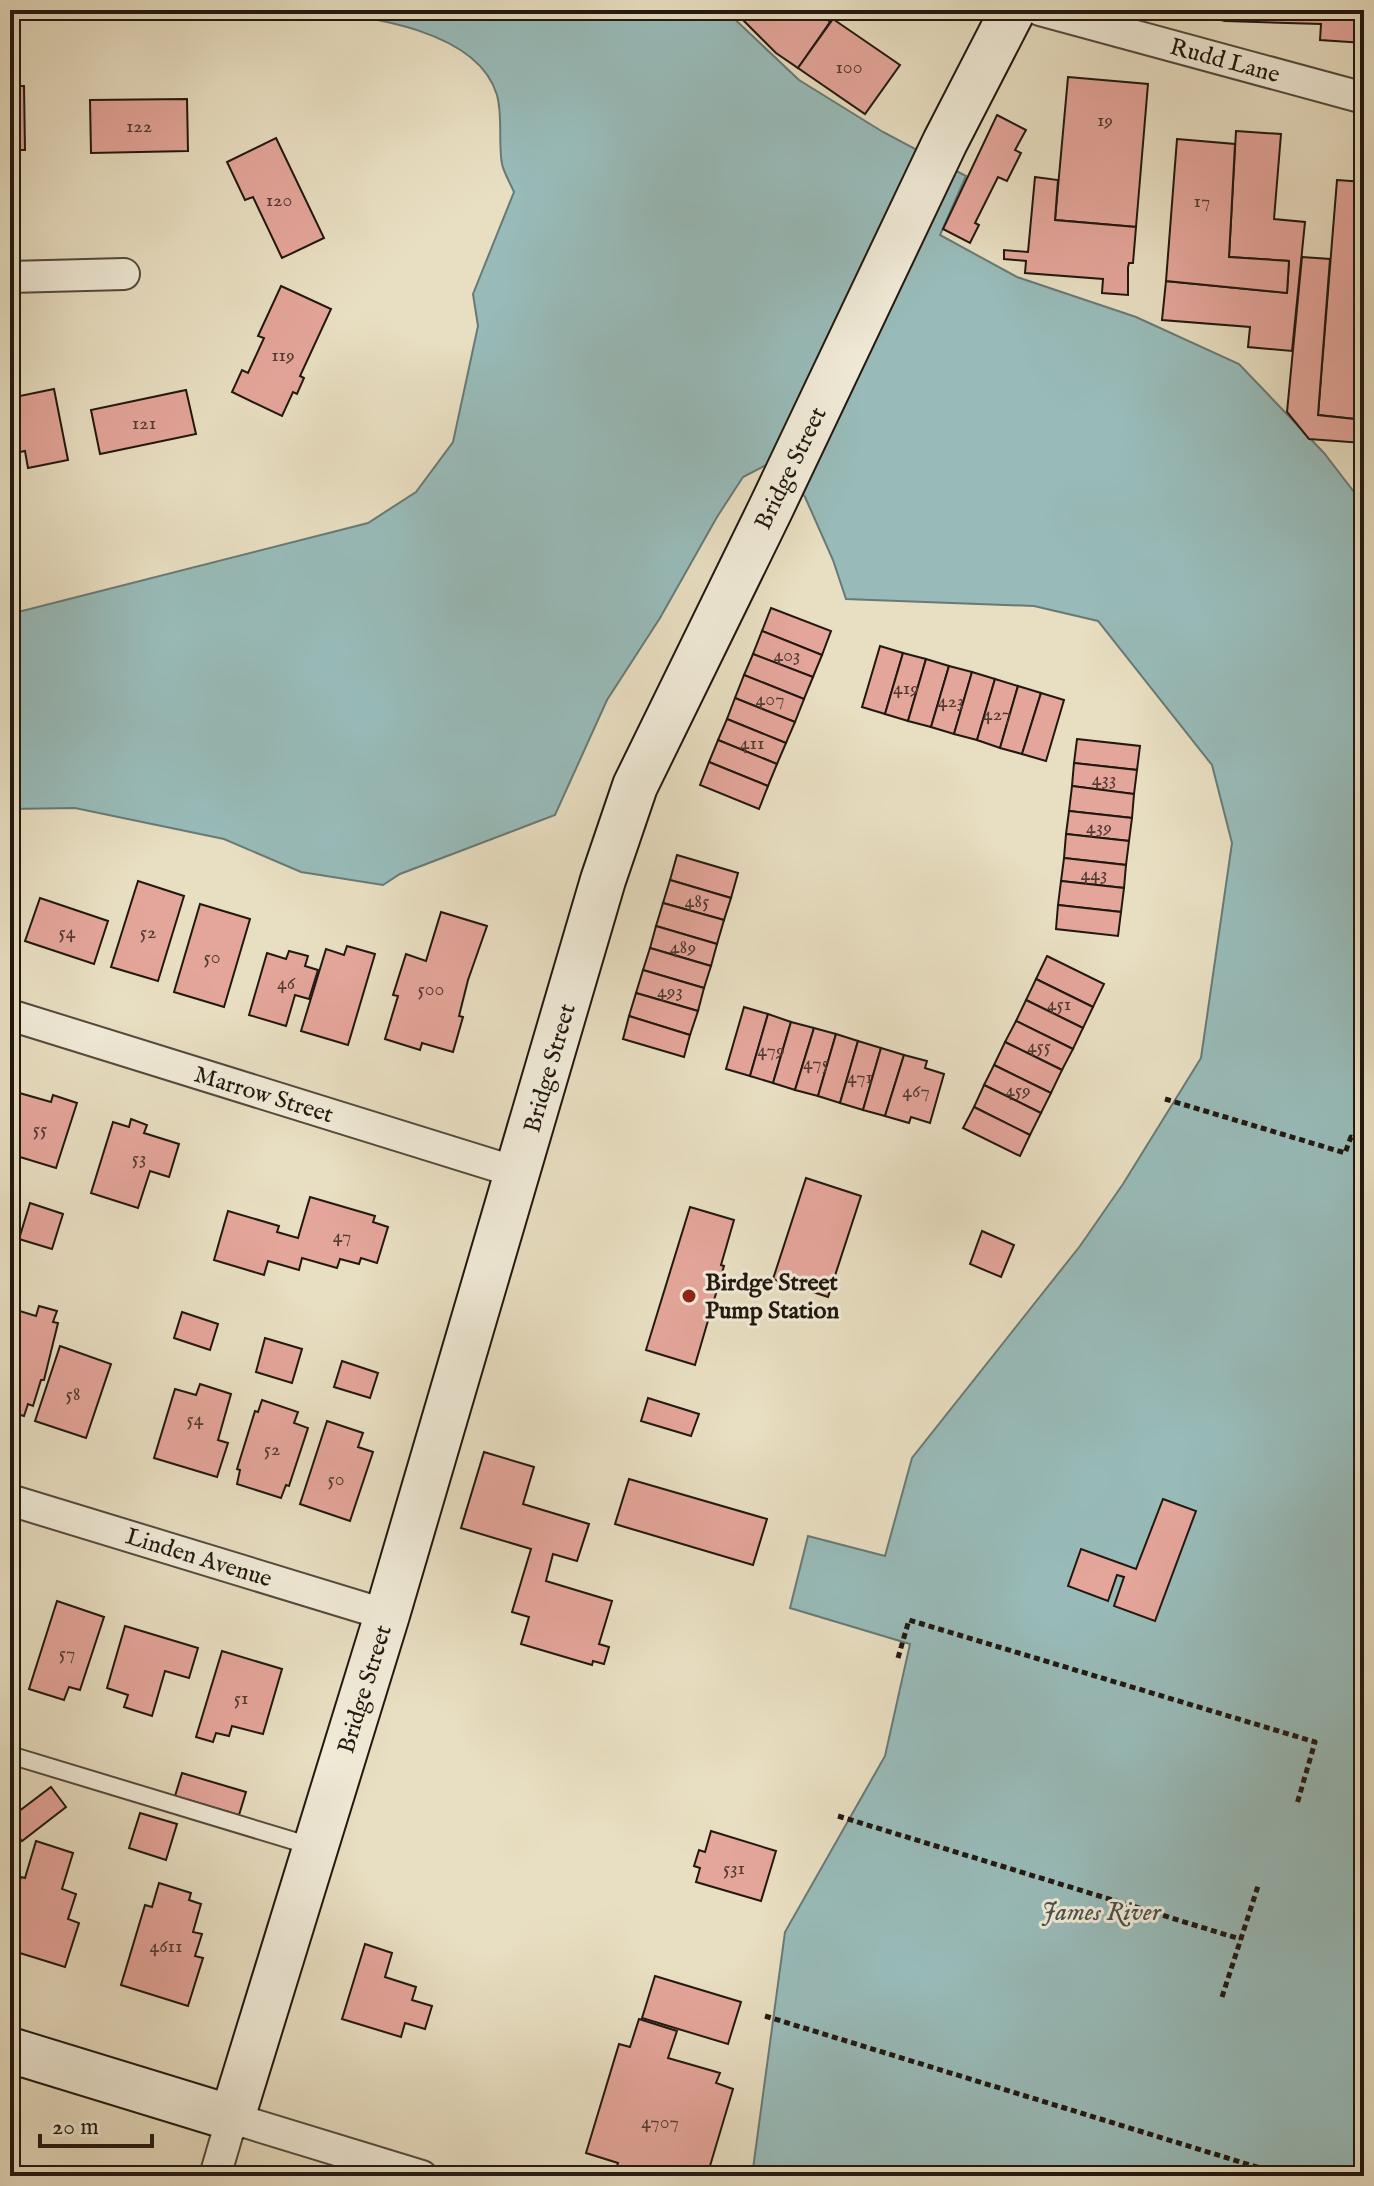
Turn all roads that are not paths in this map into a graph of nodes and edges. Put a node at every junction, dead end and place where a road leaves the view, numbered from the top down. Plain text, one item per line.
1 (1013, 10) edge
2 (1040, 10) edge
3 (1364, 98) edge
4 (124, 274) dead end
5 (10, 277) edge
6 (10, 1015) edge
7 (519, 1173) junction
8 (10, 1500) edge
9 (387, 1615) junction
10 (10, 1755) edge
11 (315, 1848) junction
12 (10, 2050) edge
13 (232, 2118) junction
14 (215, 2176) edge
15 (422, 2176) edge

1 - 7 street, Bridge Street
2 - 3 street, Rudd Lane
4 - 5 street
6 - 7 street, Marrow Street
7 - 9 street, Bridge Street
8 - 9 street, Linden Avenue
9 - 11 street, Bridge Street
10 - 11 lane
11 - 13 street, Bridge Street
12 - 13 street
13 - 14 street, Bridge Street
13 - 15 street

